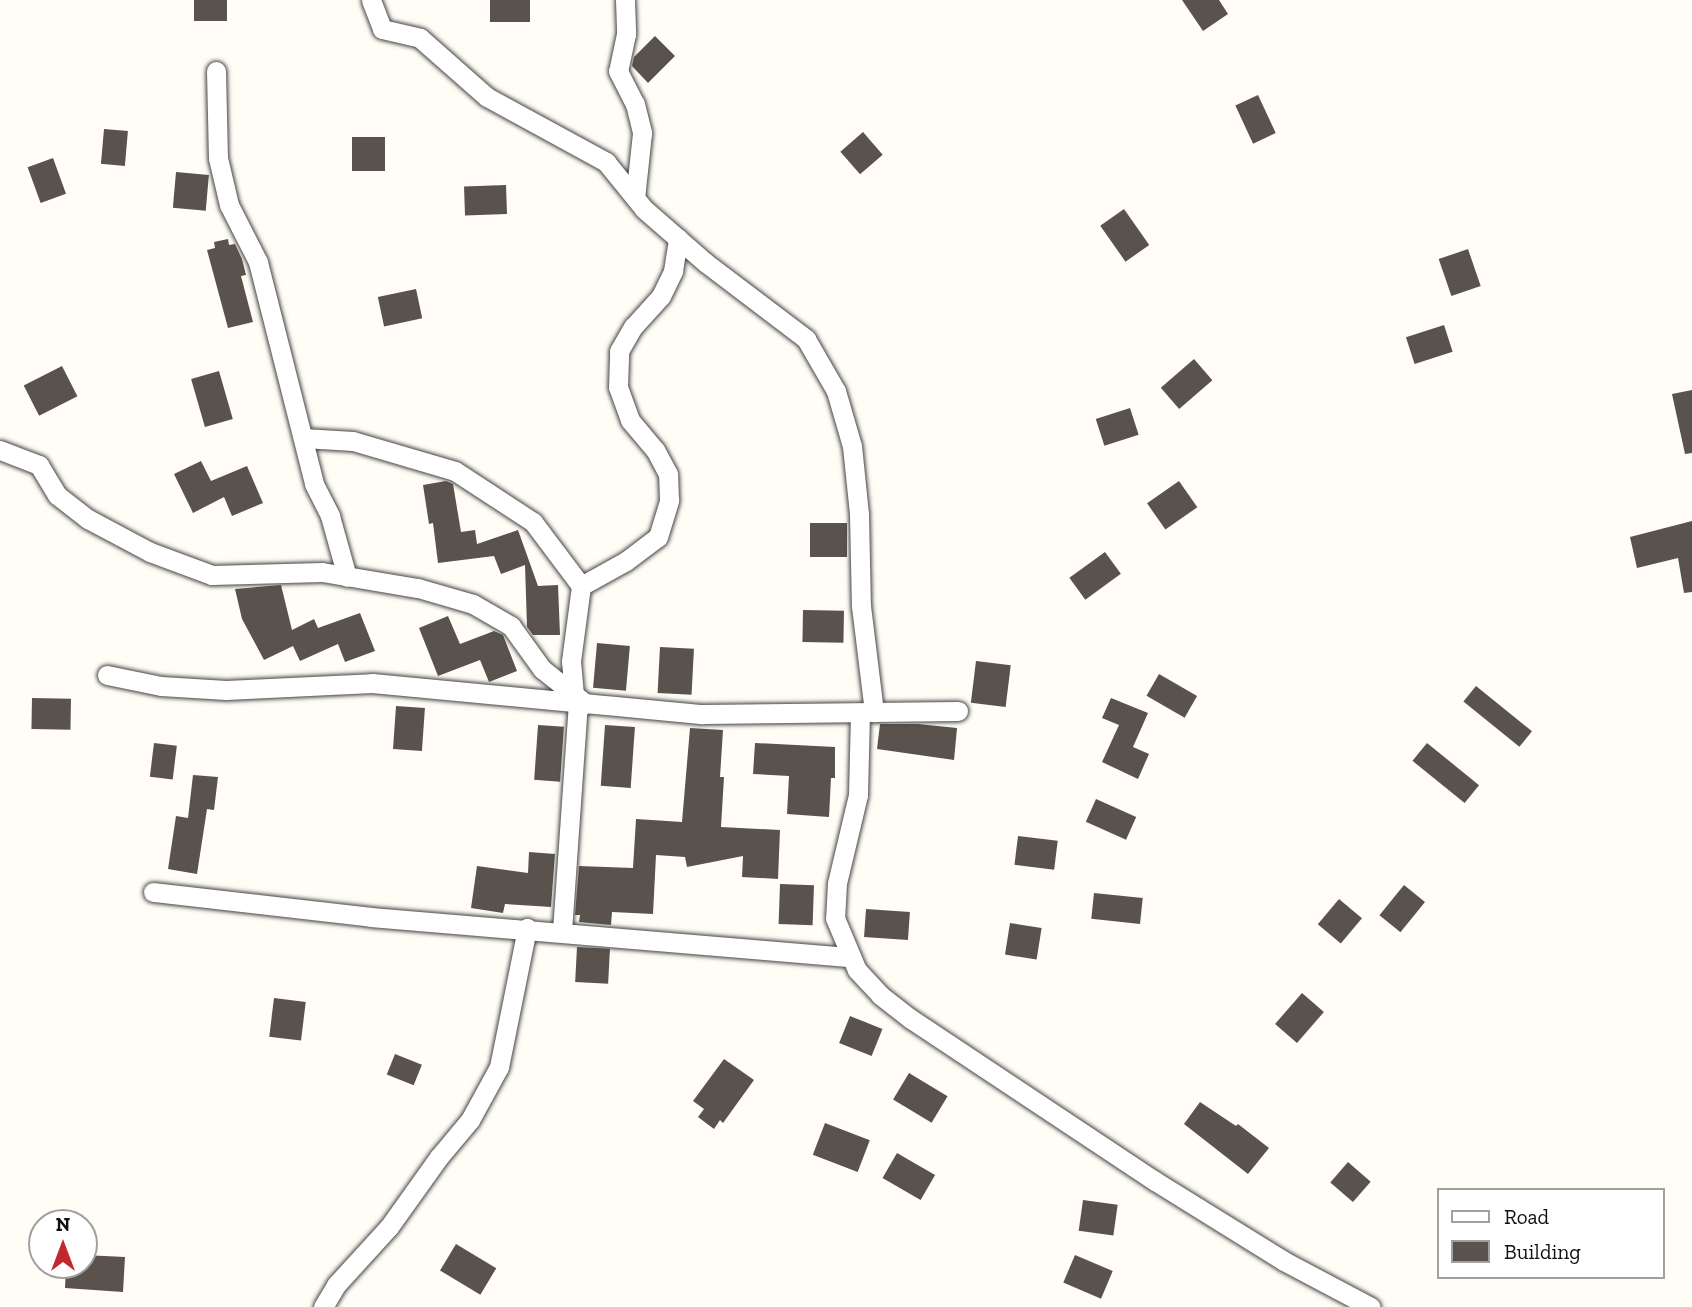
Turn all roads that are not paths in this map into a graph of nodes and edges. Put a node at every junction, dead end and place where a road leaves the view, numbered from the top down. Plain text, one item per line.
1 (371, 0) edge
2 (625, 0) edge
3 (216, 71) dead end
4 (635, 198) junction
5 (678, 238) junction
6 (303, 438) junction
7 (0, 450) edge
8 (347, 577) junction
9 (581, 586) junction
10 (107, 675) dead end
11 (579, 701) junction
12 (958, 711) dead end
13 (867, 712) junction
14 (153, 892) dead end
15 (527, 928) junction
16 (562, 931) junction
17 (850, 957) junction
18 (323, 1307) edge
19 (1371, 1307) edge

1 - 4 street
2 - 4 street
3 - 6 street
4 - 5 street
5 - 9 street
5 - 13 street
6 - 8 street
6 - 9 street
7 - 8 street
8 - 11 street
9 - 11 street
10 - 11 street
11 - 13 street
11 - 16 street
12 - 13 street
13 - 17 street
14 - 15 street
15 - 16 street
15 - 18 street
16 - 17 street
17 - 19 street

